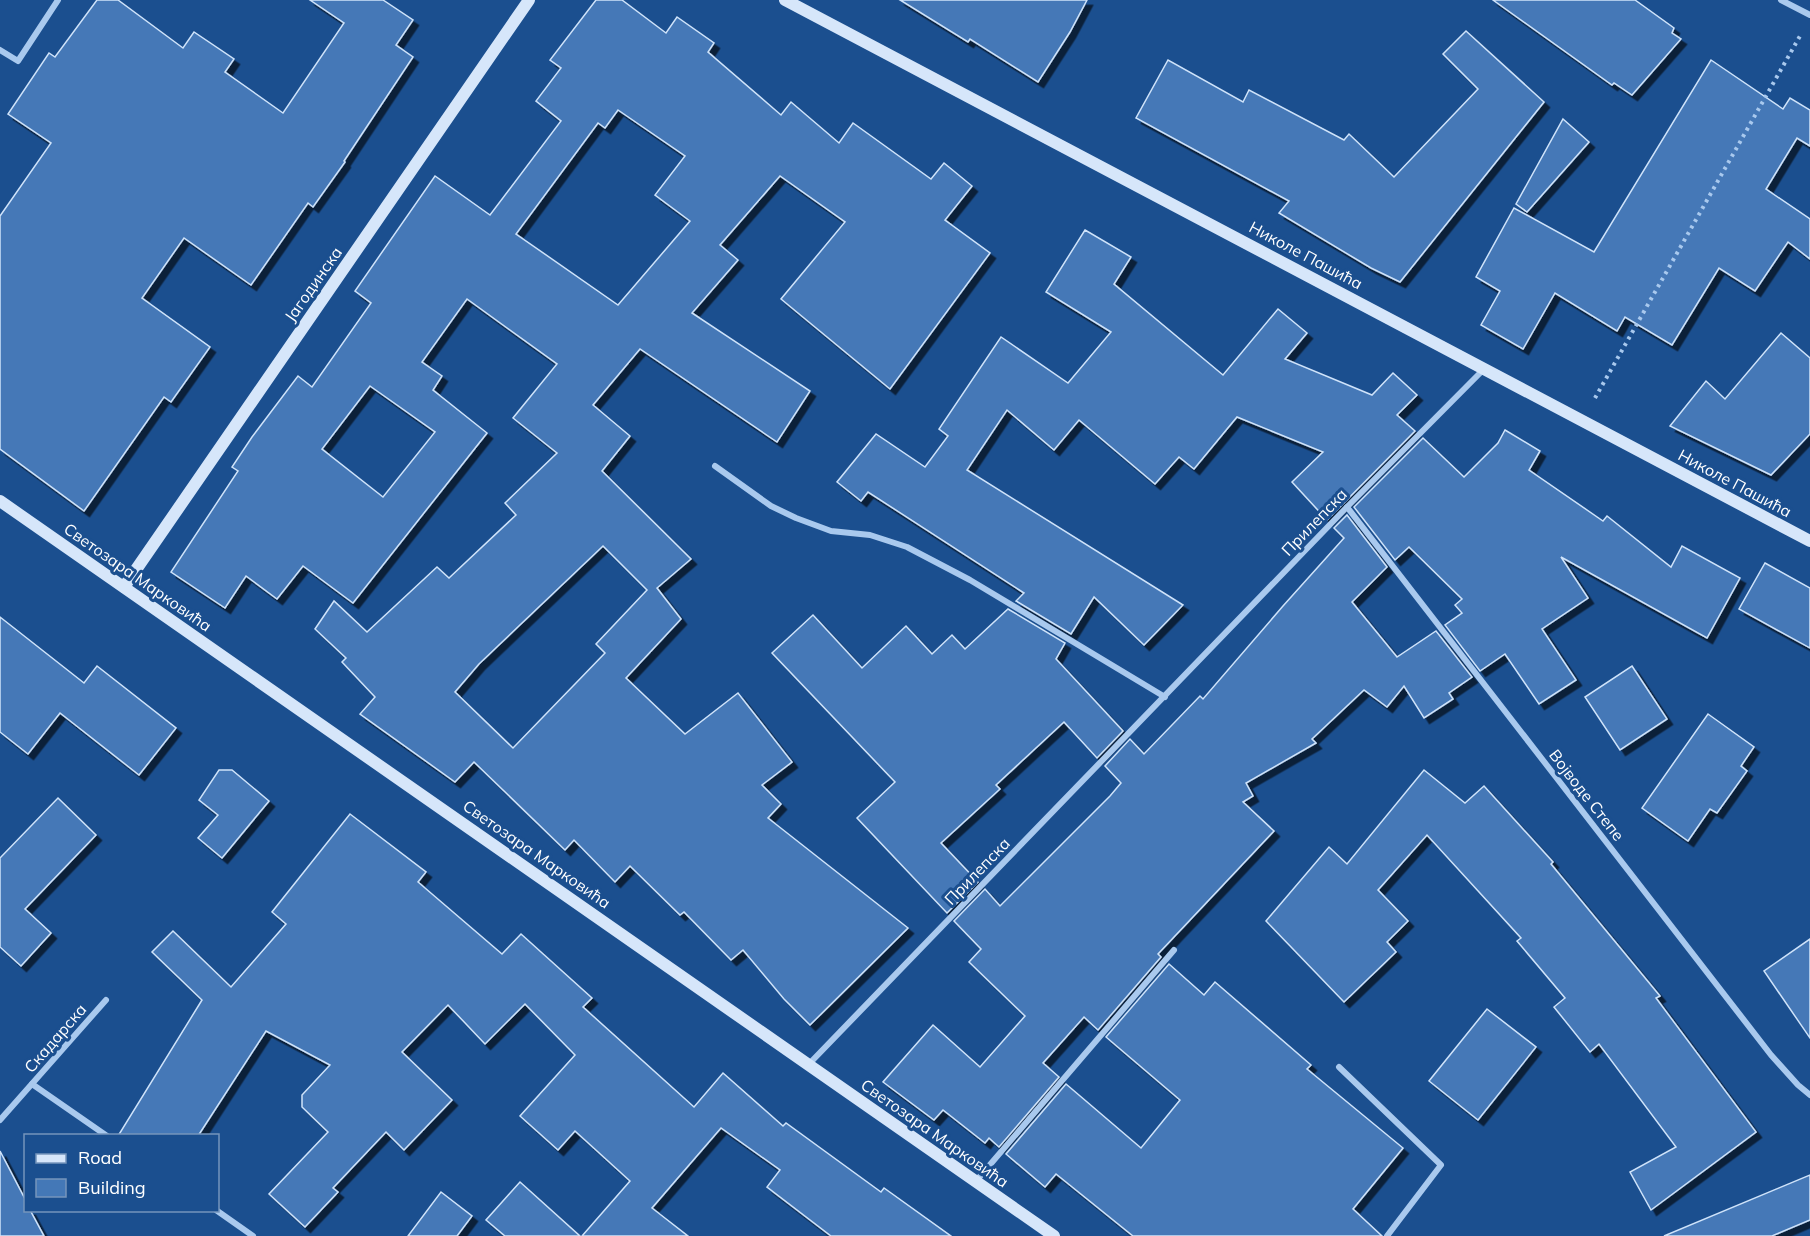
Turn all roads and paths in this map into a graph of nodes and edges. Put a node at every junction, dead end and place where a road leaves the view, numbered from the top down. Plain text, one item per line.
1 (58, 0) edge
2 (529, 0) edge
3 (785, 0) edge
4 (1781, 0) edge
5 (1810, 15) edge
6 (0, 50) edge
7 (1787, 60) dead end
8 (1485, 368) junction
9 (1603, 382) dead end
10 (715, 466) dead end
11 (0, 501) edge
12 (1347, 507) junction
13 (1810, 541) edge
14 (124, 587) junction
15 (1165, 697) junction
16 (1174, 950) dead end
17 (106, 1000) dead end
18 (809, 1064) junction
19 (1339, 1067) dead end
20 (32, 1084) junction
21 (1810, 1095) edge
22 (0, 1120) edge
23 (104, 1134) edge
24 (976, 1181) junction
25 (219, 1212) edge
26 (253, 1236) edge
27 (1054, 1236) edge
28 (1387, 1236) edge

1 - 6 street
2 - 14 street, Јагодинска
3 - 8 street, Николе Пашића
4 - 5 street
7 - 9 path
8 - 12 street, Прилепска
8 - 13 street, Николе Пашића
10 - 15 street
11 - 14 street, Светозара Марковића
12 - 15 street, Прилепска
12 - 21 street, Војводе Степе
14 - 18 street, Светозара Марковића
15 - 18 street, Прилепска
16 - 24 street
17 - 20 street, Скадарска
18 - 24 street, Светозара Марковића
19 - 28 street
20 - 22 street, Скадарска
20 - 23 street
24 - 27 street, Светозара Марковића
25 - 26 street

